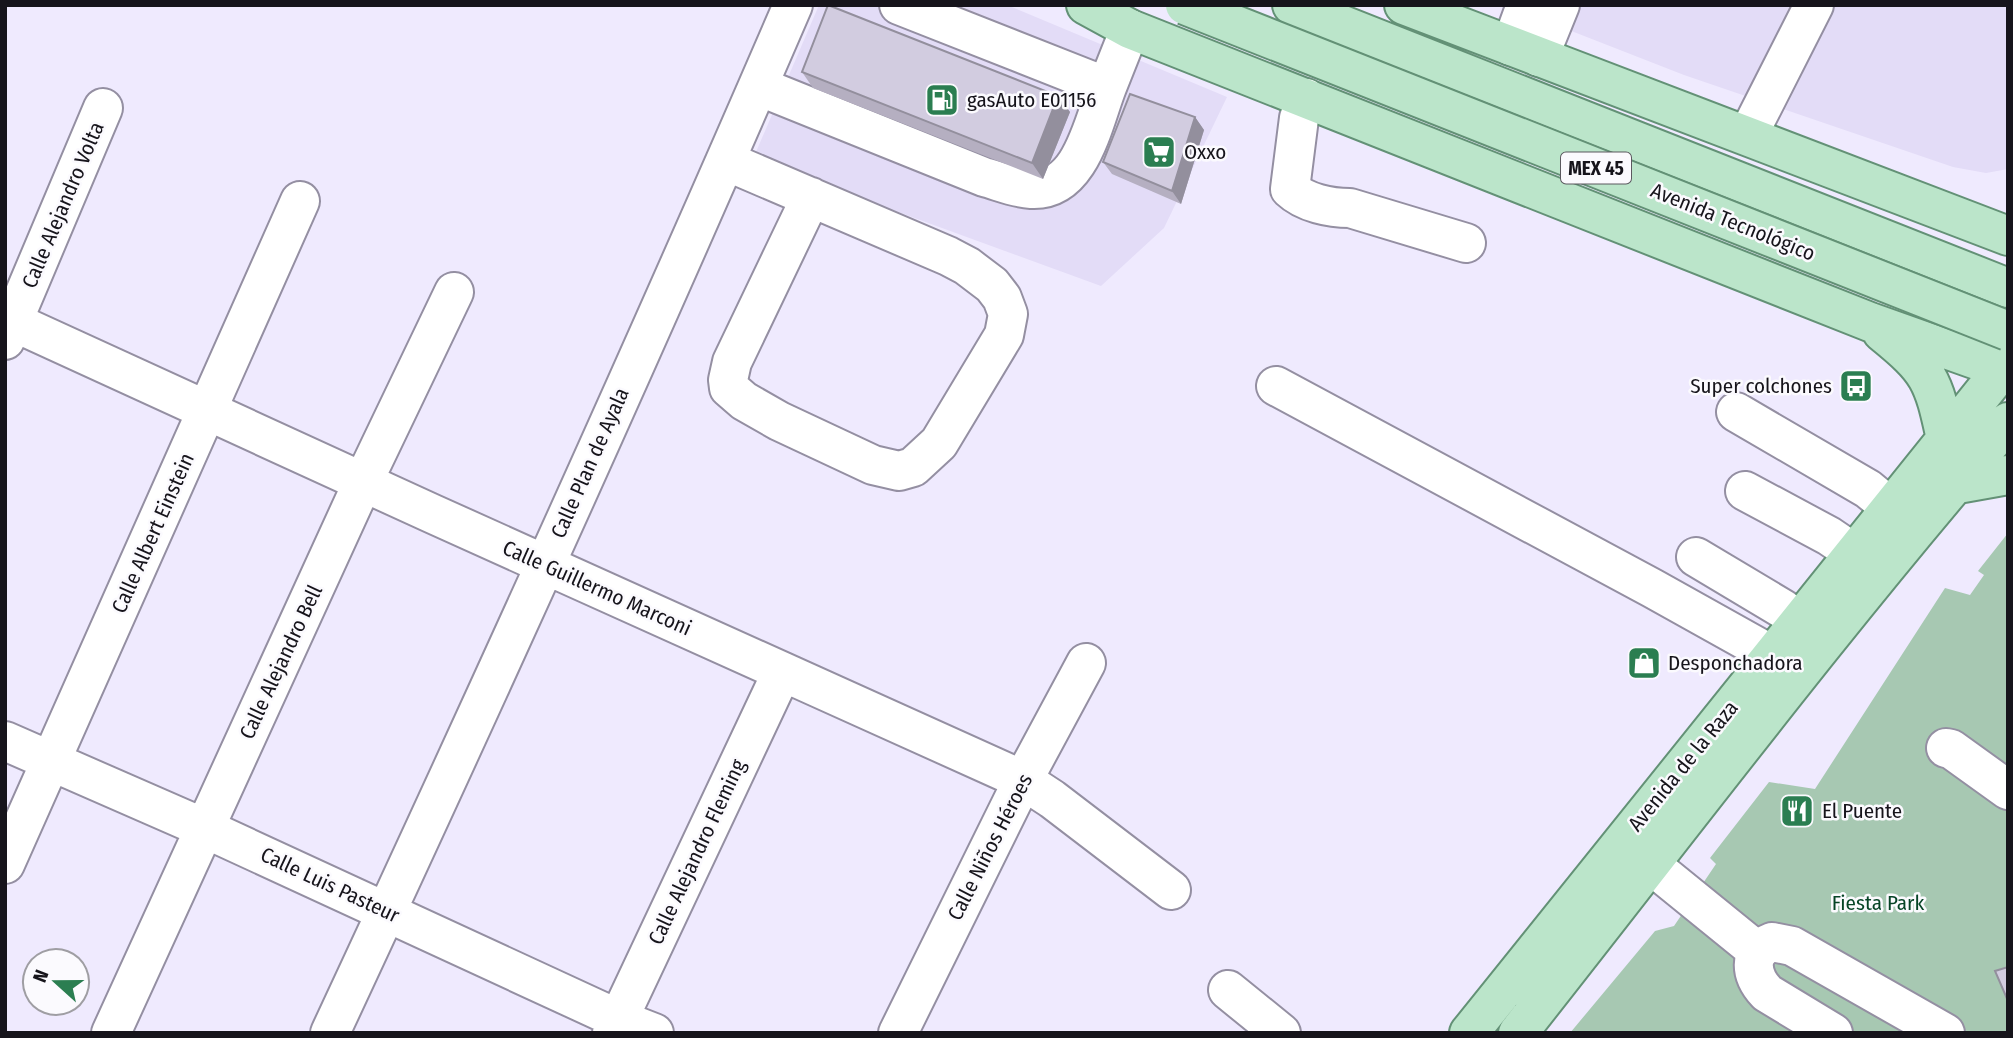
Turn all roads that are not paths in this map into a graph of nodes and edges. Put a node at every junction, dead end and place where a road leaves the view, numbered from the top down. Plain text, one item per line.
1 (793, 5) edge
2 (1086, 5) edge
3 (1185, 5) edge
4 (1292, 5) edge
5 (1404, 5) edge
6 (1526, 5) edge
7 (1560, 5) edge
8 (1814, 5) edge
9 (923, 10) edge
10 (1130, 29) junction
11 (1525, 52) junction
12 (758, 86) junction
13 (1107, 87) junction
14 (1306, 98) junction
15 (103, 108) dead end
16 (1748, 135) junction
17 (726, 161) junction
18 (811, 197) junction
19 (300, 201) dead end
20 (2008, 208) edge
21 (1957, 218) junction
22 (2008, 236) edge
23 (1466, 243) dead end
24 (2008, 288) edge
25 (454, 292) dead end
26 (1870, 321) junction
27 (2008, 321) edge
28 (8, 326) edge
29 (2008, 331) edge
30 (1964, 353) junction
31 (2006, 367) edge
32 (1276, 386) dead end
33 (207, 410) junction
34 (1736, 412) dead end
35 (2008, 422) edge
36 (1946, 439) junction
37 (2008, 475) edge
38 (363, 482) junction
39 (1952, 485) junction
40 (1745, 491) dead end
41 (1891, 508) junction
42 (1854, 553) junction
43 (1696, 557) dead end
44 (544, 564) junction
45 (1798, 621) junction
46 (1086, 663) dead end
47 (1786, 666) junction
48 (782, 672) junction
49 (5, 741) edge
50 (1946, 748) dead end
51 (52, 760) junction
52 (1023, 780) junction
53 (2008, 790) edge
54 (204, 828) junction
55 (1637, 854) junction
56 (5, 864) edge
57 (1171, 890) dead end
58 (387, 911) junction
59 (1757, 951) junction
60 (1228, 990) dead end
61 (615, 1026) edge
62 (111, 1033) edge
63 (330, 1033) edge
64 (654, 1033) edge
65 (898, 1033) edge
66 (1281, 1033) edge
67 (1469, 1033) edge
68 (1518, 1033) edge
69 (1833, 1033) edge
70 (1945, 1033) edge

1 - 12 street, Calle Plan de Ayala
2 - 10 main road
3 - 29 main road, Avenida Tecnológico / MEX 45, bridge
4 - 24 main road, Avenida Tecnológico / MEX 45
5 - 11 main road
6 - 11 street
7 - 11 street
8 - 16 street
9 - 13 street
10 - 13 street
10 - 14 main road
11 - 16 main road
12 - 13 street
12 - 17 street, Calle Plan de Ayala
14 - 23 street
14 - 26 main road
15 - 28 street, Calle Alejandro Volta
16 - 21 main road
17 - 18 street
17 - 44 street, Calle Plan de Ayala
18 - 18 street
19 - 33 street, Calle Albert Einstein
20 - 21 main road
21 - 22 main road
25 - 38 street, Calle Alejandro Bell
26 - 30 main road
26 - 36 main road
27 - 30 main road
28 - 33 street, Calle Guillermo Marconi
30 - 31 main road
31 - 36 main road, Avenida de la Raza
32 - 47 street
33 - 38 street, Calle Guillermo Marconi
33 - 51 street, Calle Albert Einstein
34 - 41 street
35 - 39 main road, Avenida de la Raza
36 - 41 main road, Avenida de la Raza
37 - 39 main road
38 - 44 street, Calle Guillermo Marconi
38 - 54 street, Calle Alejandro Bell
39 - 47 main road, Avenida de la Raza
40 - 42 street
41 - 42 main road, Avenida de la Raza
42 - 45 main road, Avenida de la Raza
43 - 45 street
44 - 48 street, Calle Guillermo Marconi
44 - 58 street, Calle Plan de Ayala
45 - 47 main road, Avenida de la Raza
46 - 52 street, Calle Niños Héroes
47 - 55 main road, Avenida de la Raza
48 - 52 street, Calle Guillermo Marconi
48 - 61 street, Calle Alejandro Fleming
49 - 51 street, Calle Luis Pasteur
50 - 53 street
51 - 54 street, Calle Luis Pasteur
51 - 56 street, Calle Albert Einstein
52 - 57 street, Calle Guillermo Marconi
52 - 65 street, Calle Niños Héroes
54 - 58 street, Calle Luis Pasteur
54 - 62 street, Calle Alejandro Bell
55 - 59 street
55 - 67 main road, Avenida de la Raza
55 - 68 main road, Avenida de la Raza
58 - 61 street, Calle Luis Pasteur
58 - 63 street, Calle Plan de Ayala
59 - 69 street
59 - 70 street
60 - 66 street
61 - 64 street, Calle Luis Pasteur

